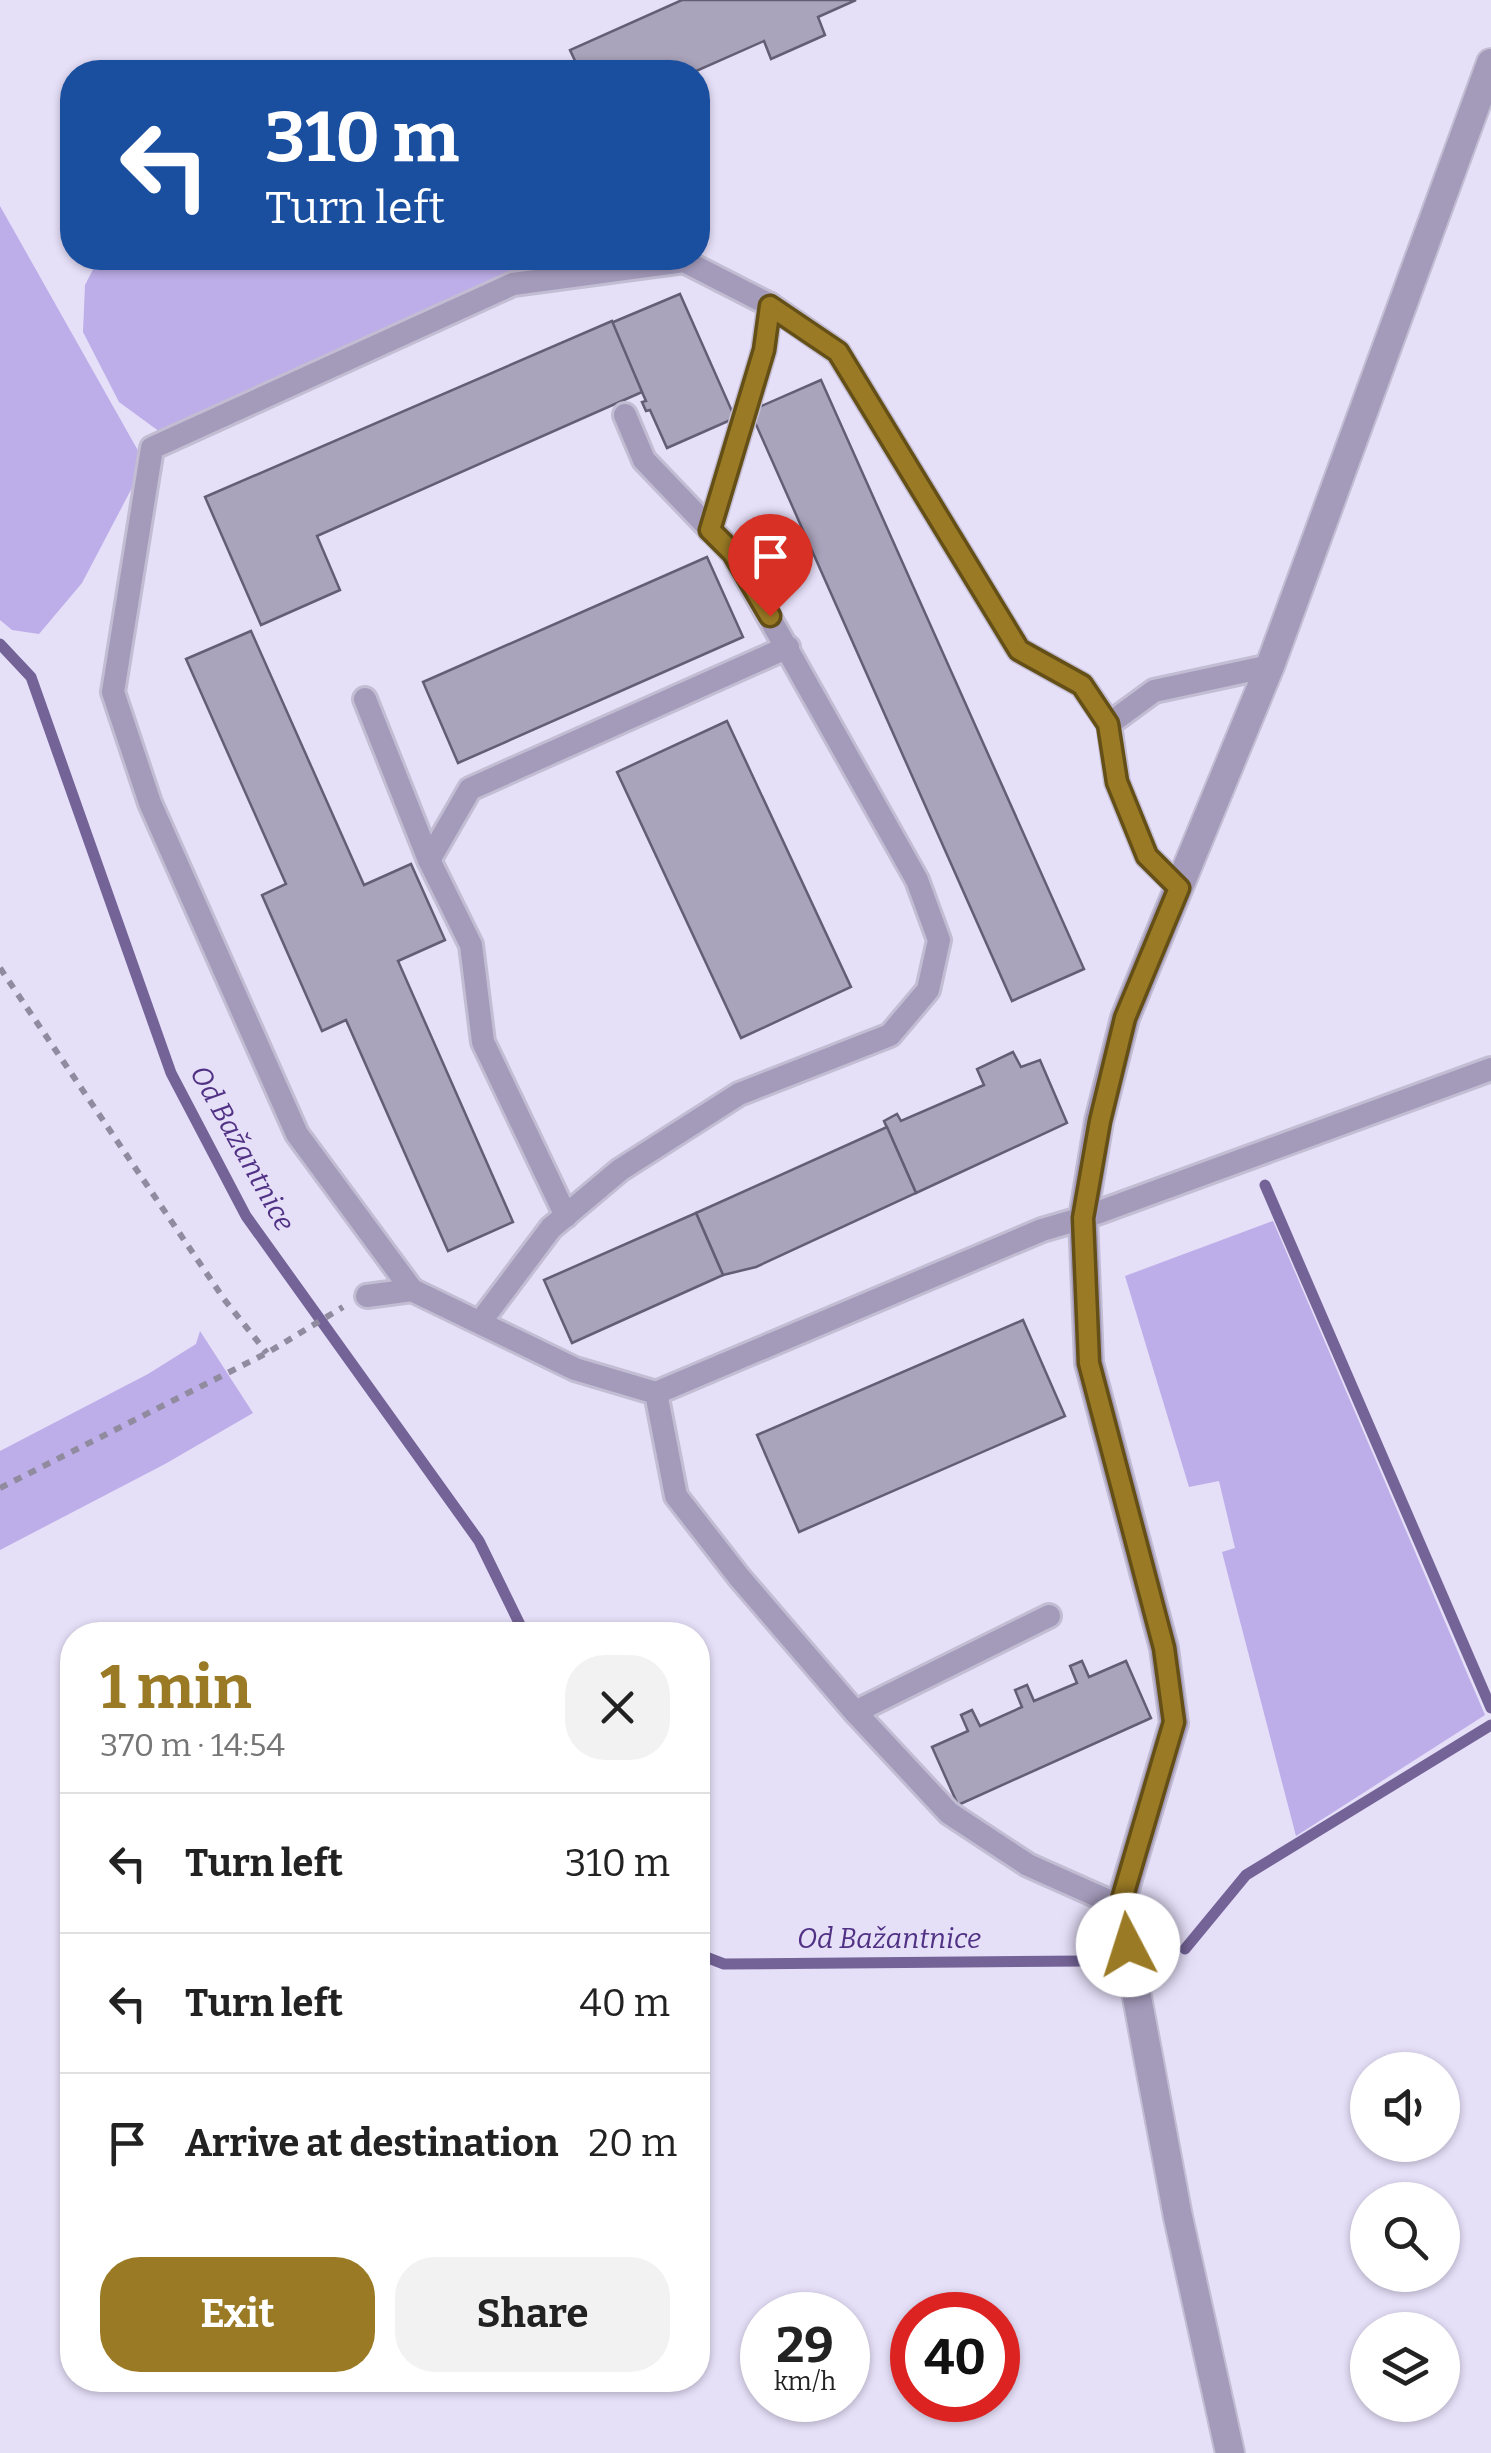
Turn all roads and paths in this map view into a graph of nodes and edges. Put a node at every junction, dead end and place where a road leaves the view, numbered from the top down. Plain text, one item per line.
1 (1491, 63) edge
2 (617, 270) edge
3 (701, 270) edge
4 (770, 306) junction
5 (625, 415) dead end
6 (710, 530) junction
7 (788, 647) junction
8 (1270, 666) junction
9 (365, 699) dead end
10 (1108, 724) junction
11 (430, 860) junction
12 (1179, 888) junction
13 (0, 968) edge
14 (1491, 1069) edge
15 (566, 1216) junction
16 (1083, 1218) junction
17 (412, 1290) junction
18 (367, 1296) dead end
19 (343, 1307) dead end
20 (480, 1321) junction
21 (267, 1352) junction
22 (656, 1393) junction
23 (0, 1488) edge
24 (1049, 1616) dead end
25 (855, 1712) junction
26 (1120, 1906) junction
27 (1230, 2453) edge

1 - 8 street
2 - 17 lane
3 - 4 lane
4 - 6 lane
4 - 10 lane
5 - 6 lane
6 - 7 lane
7 - 11 lane
7 - 15 lane
8 - 10 lane
8 - 12 street
9 - 11 lane
10 - 12 lane
11 - 15 lane
12 - 16 street
13 - 21 path
14 - 16 lane
15 - 20 lane
16 - 22 lane
16 - 26 street
17 - 18 lane
17 - 20 lane
19 - 21 path
20 - 22 lane
21 - 23 path
22 - 25 lane
24 - 25 lane
25 - 26 lane
26 - 27 street

